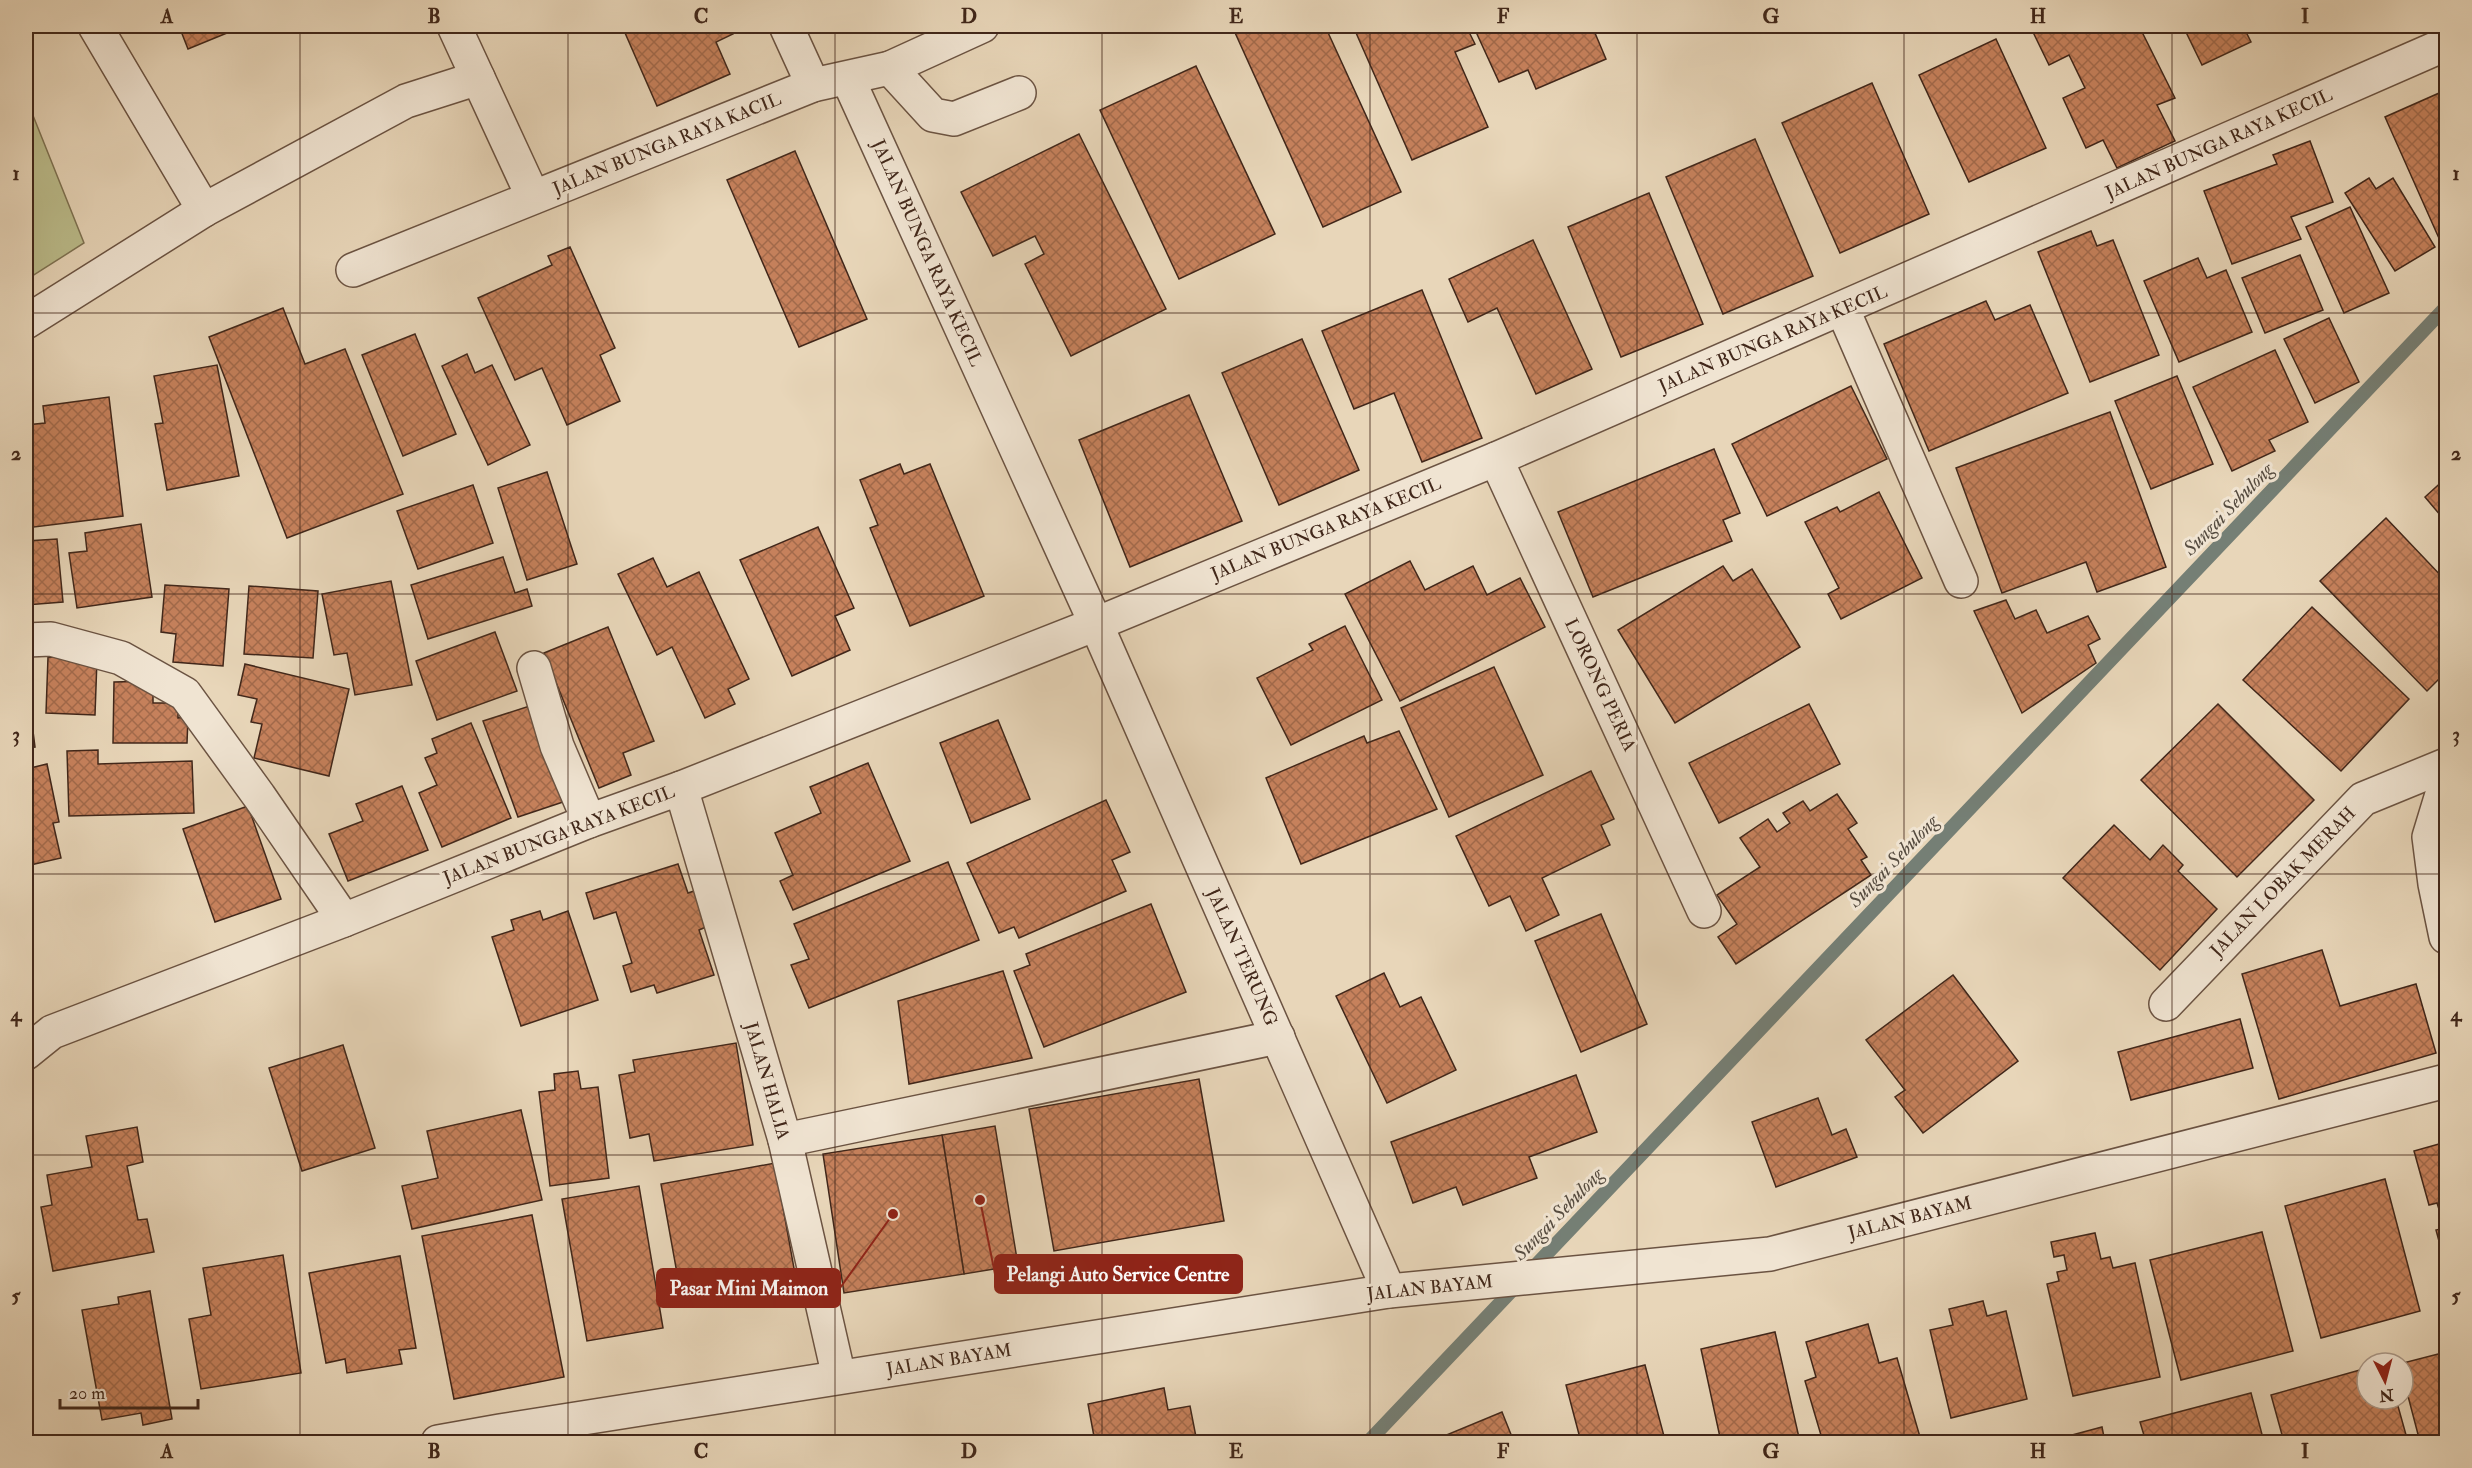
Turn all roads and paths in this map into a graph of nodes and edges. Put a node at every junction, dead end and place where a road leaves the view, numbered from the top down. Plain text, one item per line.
1 (95, 26) edge
2 (454, 26) edge
3 (786, 26) edge
4 (982, 26) edge
5 (2446, 44) edge
6 (890, 68) junction
7 (478, 78) junction
8 (848, 79) junction
9 (813, 85) junction
10 (1019, 93) dead end
11 (533, 197) junction
12 (204, 210) junction
13 (353, 270) dead end
14 (1843, 310) junction
15 (26, 322) edge
16 (1496, 459) junction
17 (1961, 582) dead end
18 (1096, 624) junction
19 (26, 639) edge
20 (534, 668) dead end
21 (2446, 765) edge
22 (2446, 781) edge
23 (681, 788) junction
24 (590, 821) junction
25 (1704, 911) dead end
26 (344, 920) junction
27 (2446, 937) edge
28 (2166, 1004) dead end
29 (1278, 1037) junction
30 (26, 1053) edge
31 (2446, 1081) edge
32 (785, 1140) junction
33 (1389, 1291) junction
34 (839, 1377) junction
35 (502, 1437) edge
36 (438, 1443) edge

1 - 12 street
2 - 7 street
3 - 9 street
4 - 6 street, JALAN BUNGA RAYA KACIL
5 - 14 street, JALAN BUNGA RAYA KECIL
6 - 8 street, JALAN BUNGA RAYA KACIL
6 - 10 street
7 - 11 street
7 - 12 street
8 - 9 street, JALAN BUNGA RAYA KACIL
8 - 18 street, JALAN BUNGA RAYA KECIL
9 - 11 street, JALAN BUNGA RAYA KACIL
11 - 13 street, JALAN BUNGA RAYA KACIL
12 - 15 street
14 - 16 street, JALAN BUNGA RAYA KECIL
14 - 17 street
16 - 18 street, JALAN BUNGA RAYA KECIL
16 - 25 street, LORONG PERIA
18 - 23 street, JALAN BUNGA RAYA KECIL
18 - 29 street, JALAN TERUNG
19 - 26 street
20 - 24 street
21 - 28 street, JALAN LOBAK MERAH
22 - 27 street
23 - 24 street, JALAN BUNGA RAYA KECIL
23 - 32 street, JALAN HALIA
24 - 26 street, JALAN BUNGA RAYA KECIL
26 - 30 street, JALAN BUNGA RAYA KECIL
29 - 32 street
29 - 33 street, JALAN TERUNG
31 - 33 street, JALAN BAYAM
32 - 34 street, JALAN HALIA
33 - 34 street, JALAN BAYAM
34 - 35 street, JALAN BAYAM
35 - 36 street, JALAN BAYAM

